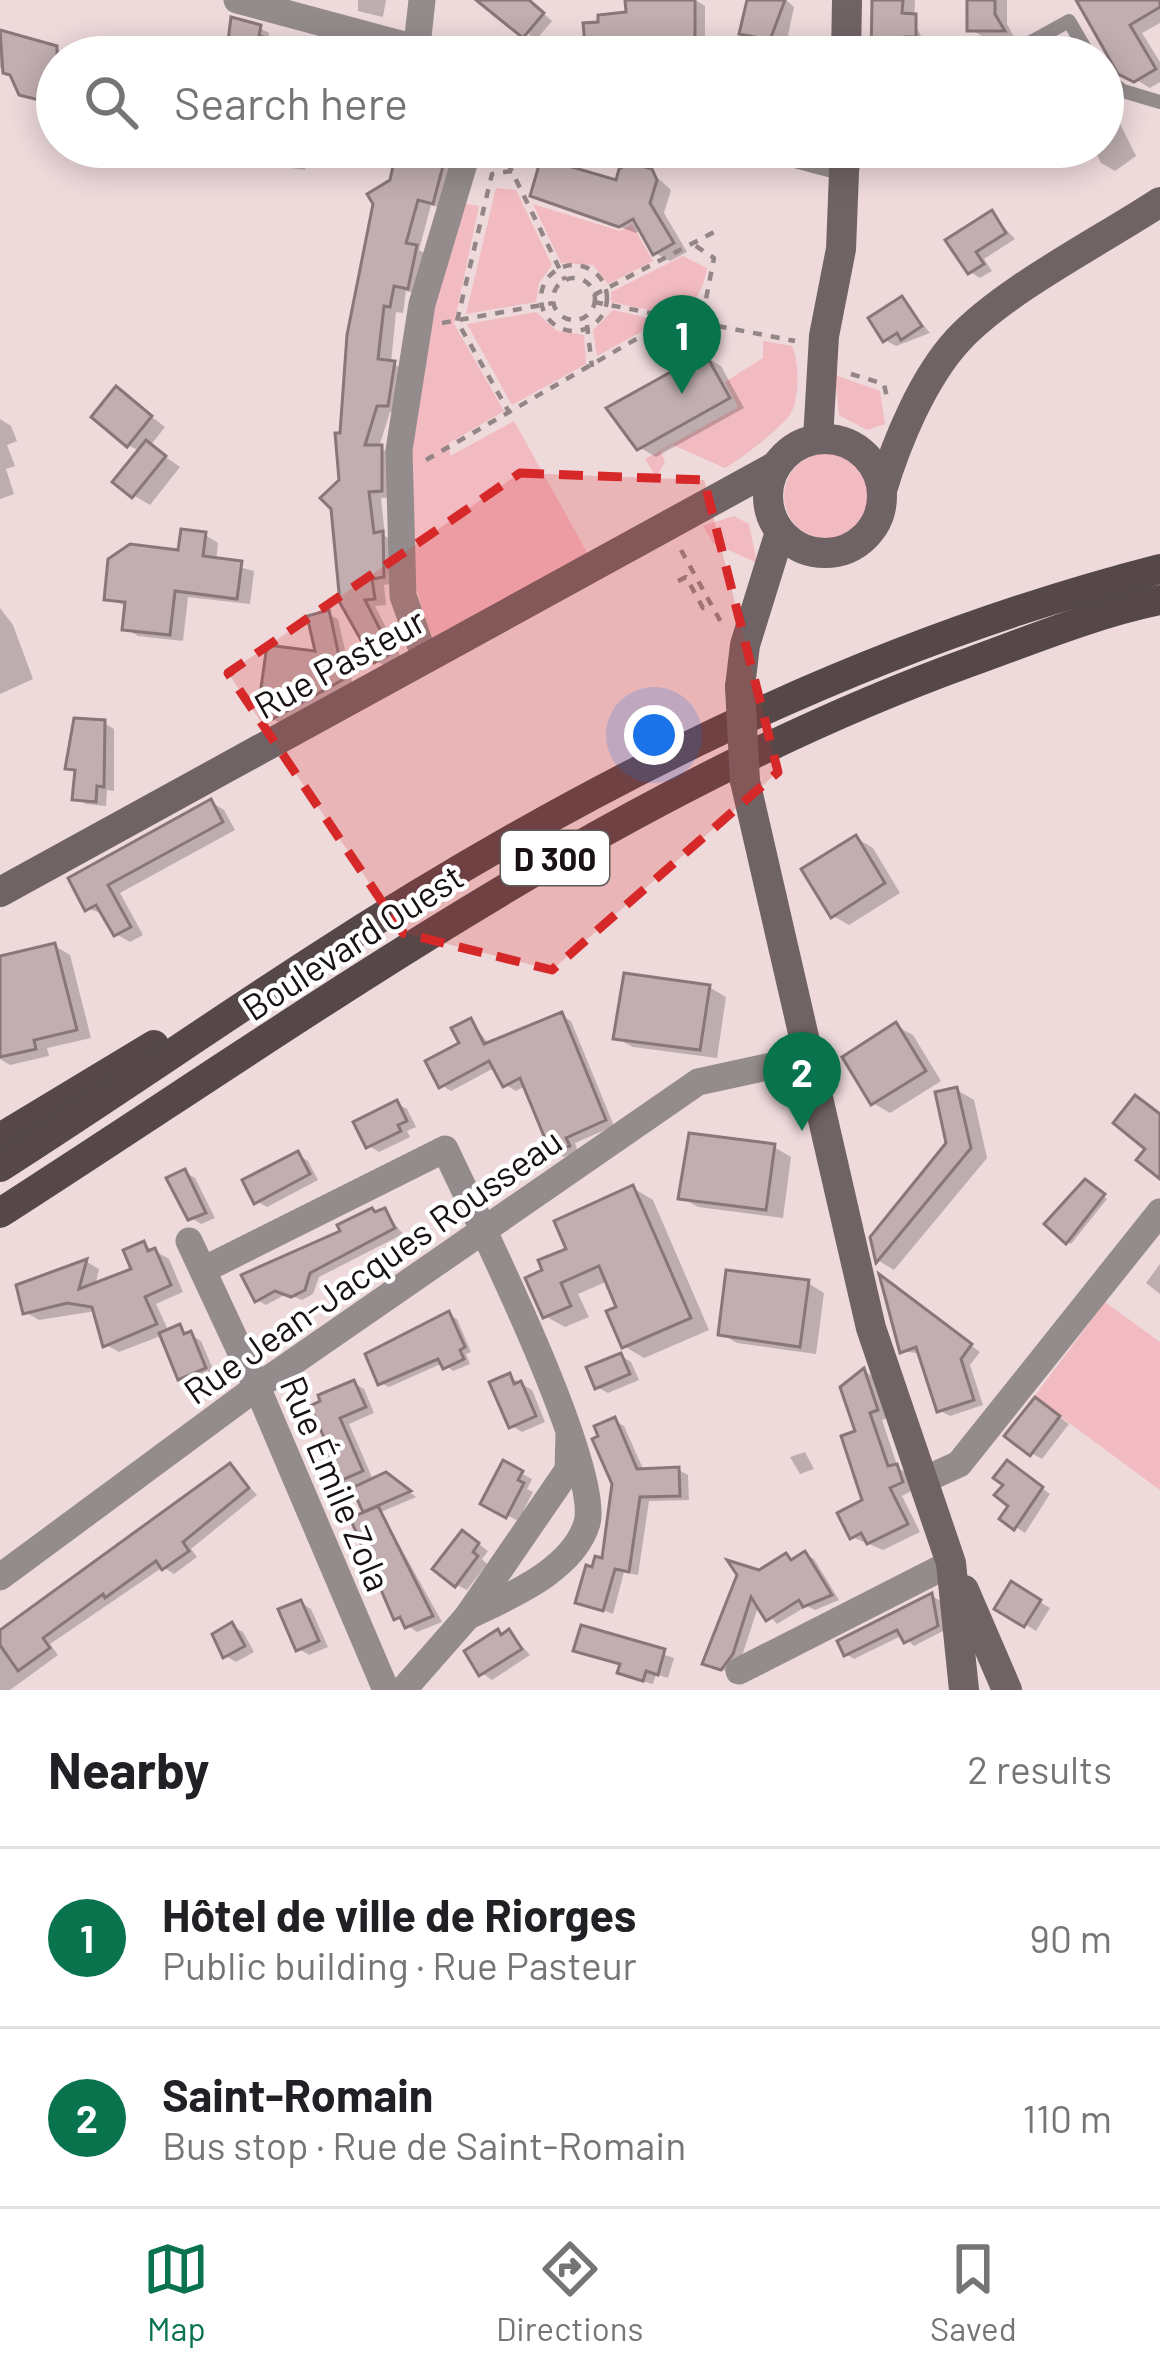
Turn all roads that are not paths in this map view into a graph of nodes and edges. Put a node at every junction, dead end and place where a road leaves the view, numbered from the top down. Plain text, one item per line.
1 (422, 0) edge
2 (847, 0) edge
3 (244, 1) edge
4 (379, 36) edge
5 (418, 36) edge
6 (846, 36) edge
7 (1042, 36) edge
8 (1078, 36) edge
9 (1124, 91) edge
10 (1160, 102) edge
11 (463, 168) edge
12 (845, 168) edge
13 (1160, 202) edge
14 (905, 416) junction
15 (818, 439) junction
16 (855, 447) junction
17 (776, 466) junction
18 (882, 490) junction
19 (715, 497) junction
20 (775, 522) junction
21 (815, 553) junction
22 (1160, 569) edge
23 (762, 600) junction
24 (1160, 600) edge
25 (425, 658) junction
26 (0, 892) edge
27 (313, 960) junction
28 (808, 1058) junction
29 (0, 1138) edge
30 (0, 1167) edge
31 (55, 1178) junction
32 (0, 1213) edge
33 (1160, 1213) edge
34 (0, 1224) edge
35 (483, 1230) junction
36 (189, 1241) dead end
37 (202, 1270) junction
38 (257, 1387) junction
39 (568, 1434) junction
40 (924, 1480) junction
41 (950, 1563) junction
42 (0, 1577) edge
43 (466, 1617) junction
44 (962, 1642) junction
45 (739, 1671) dead end
46 (1001, 1688) edge
47 (386, 1690) edge
48 (403, 1690) edge
49 (964, 1690) edge

1 - 5 street
2 - 6 street
3 - 4 street
7 - 8 lane
9 - 10 lane
11 - 25 street
12 - 15 street
13 - 14 street
14 - 16 street
14 - 18 street
15 - 16 street
15 - 17 street
16 - 18 street
17 - 19 street, Rue Pasteur
17 - 20 street
18 - 21 street
19 - 20 street
19 - 25 street, Rue Pasteur
20 - 21 street
20 - 23 street
21 - 23 street
22 - 27 main road, Boulevard Ouest / D 300
23 - 28 street, bridge
24 - 31 main road, Boulevard Ouest / D 300
25 - 26 street, Rue Pasteur
27 - 29 main road
27 - 30 main road, Boulevard Ouest / D 300
28 - 35 street, Rue Jean-Jacques Rousseau
28 - 40 street
31 - 32 main road, Boulevard Ouest / D 300
31 - 34 main road
33 - 40 street
35 - 37 street
35 - 38 street, Rue Jean-Jacques Rousseau
35 - 39 street
36 - 37 street, Rue Émile Zola
37 - 38 street, Rue Émile Zola
38 - 42 street, Rue Jean-Jacques Rousseau
38 - 47 street, Rue Émile Zola
39 - 43 street
39 - 43 street
40 - 41 street
41 - 44 street
41 - 45 street
41 - 46 street
43 - 48 street
44 - 46 street
44 - 49 street

